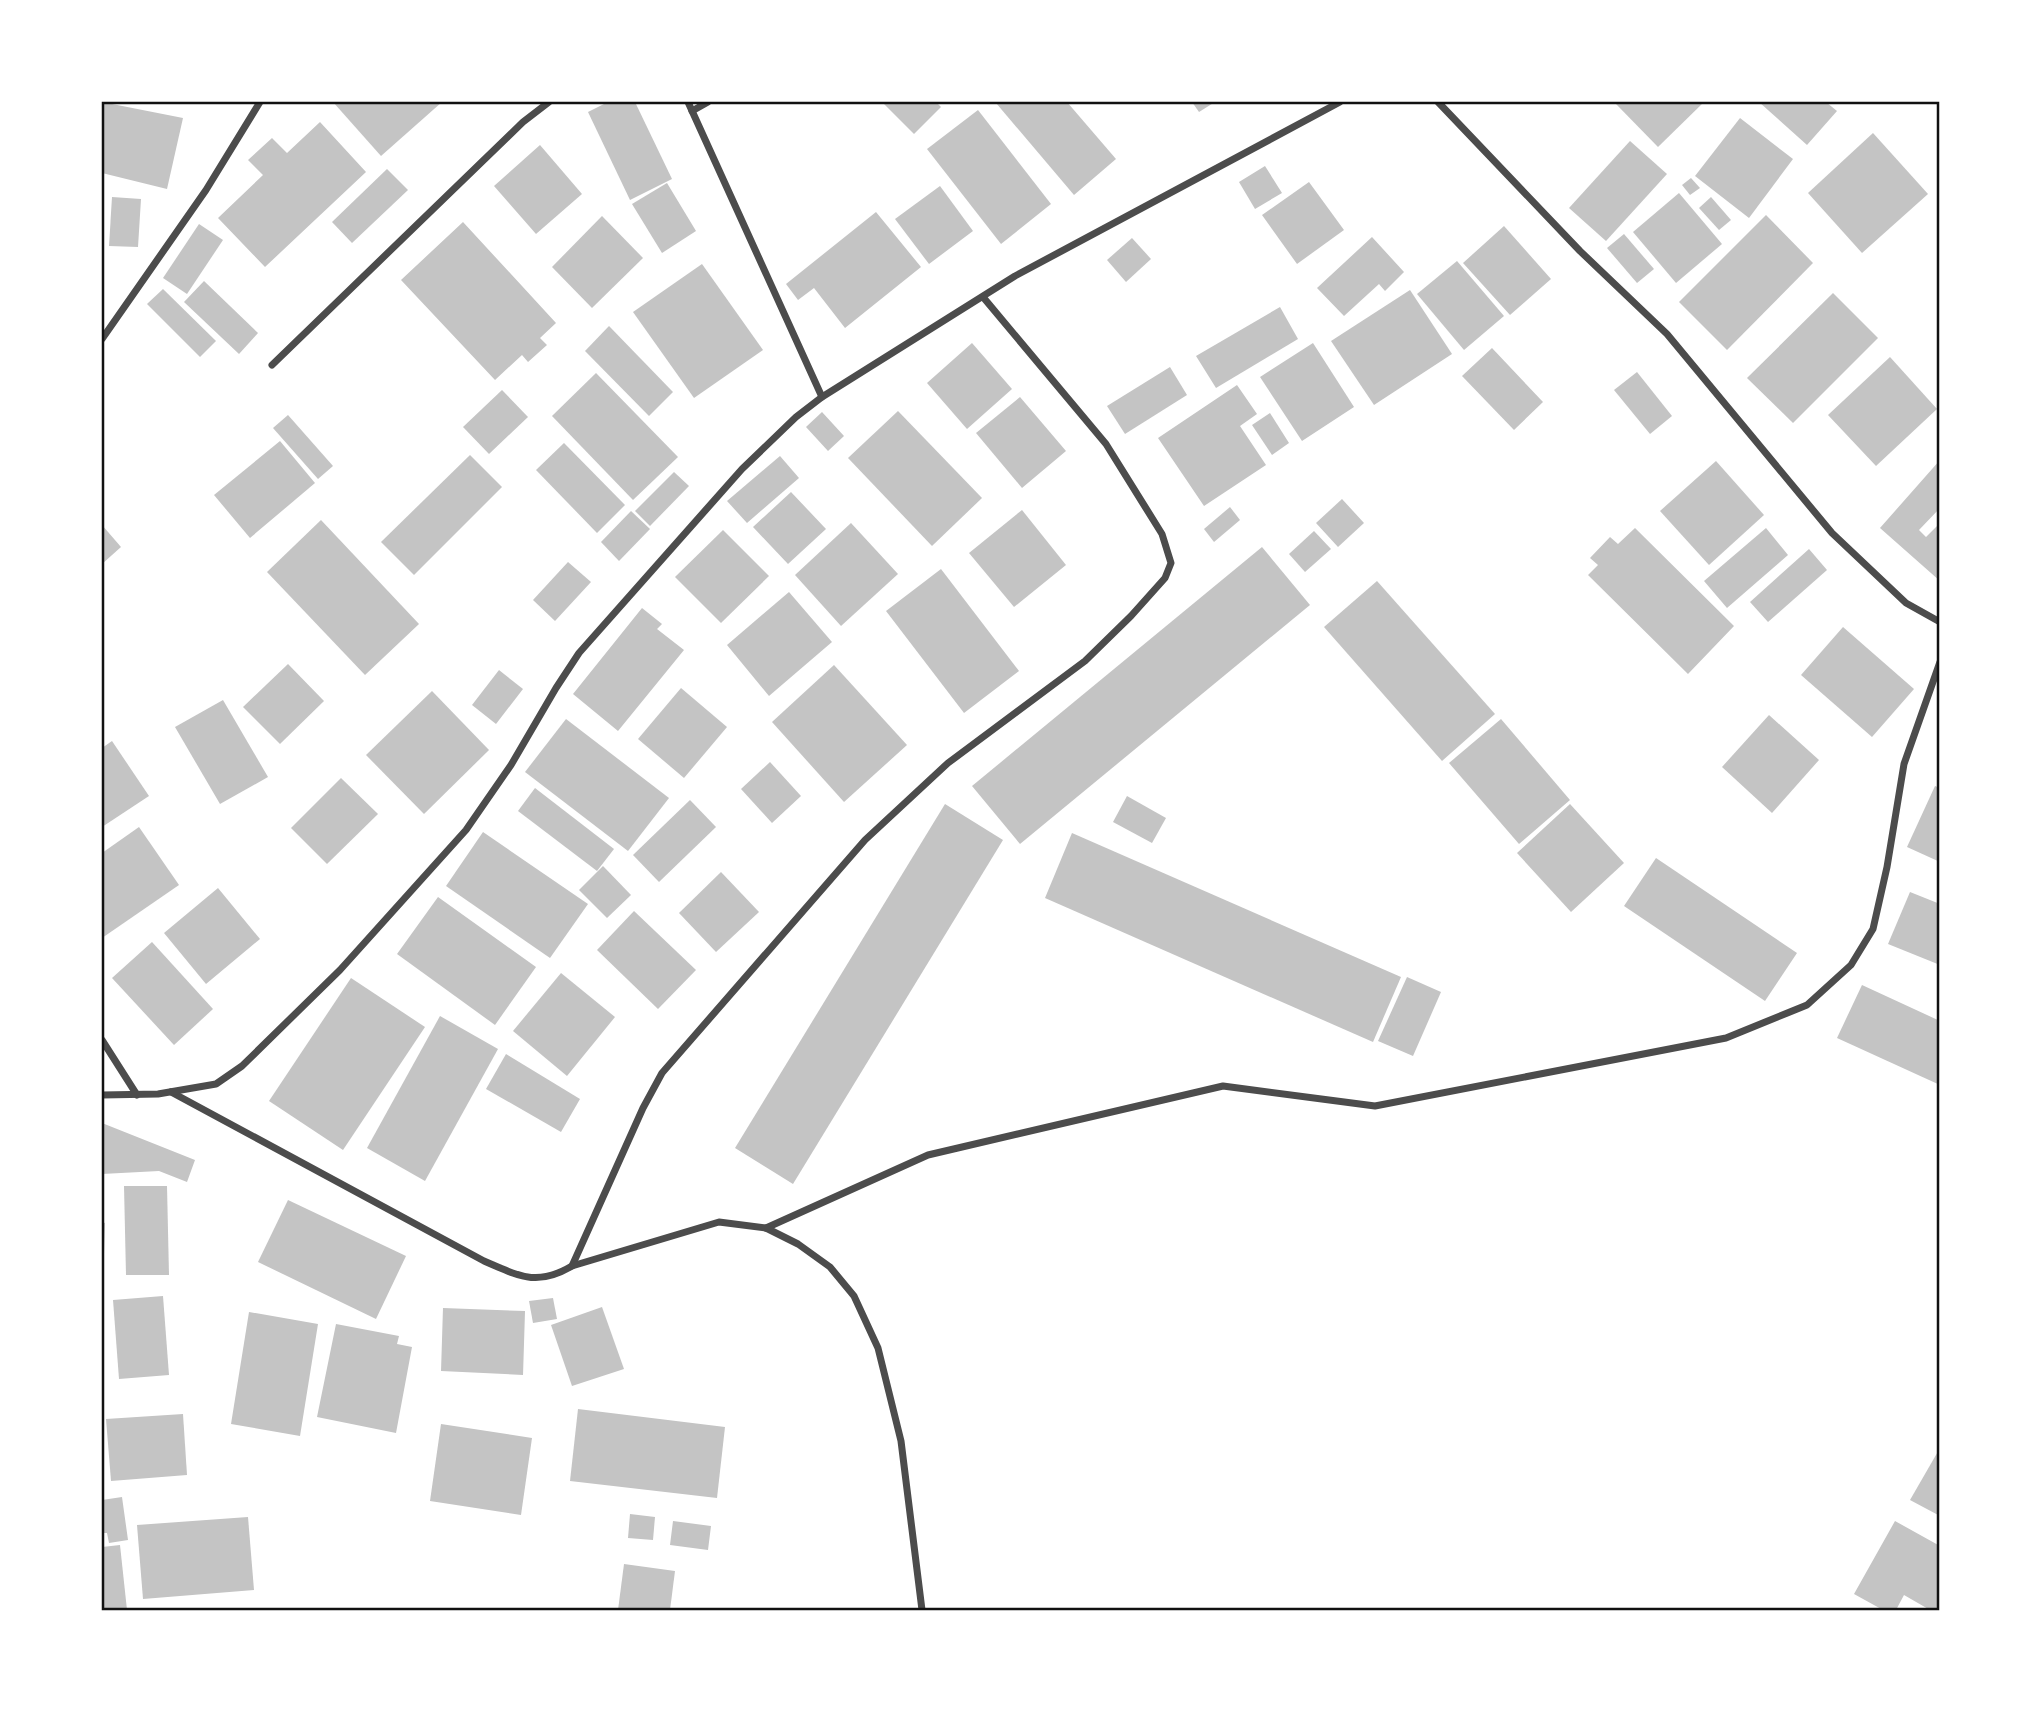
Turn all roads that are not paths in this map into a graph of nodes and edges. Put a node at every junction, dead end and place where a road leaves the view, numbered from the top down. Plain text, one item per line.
1 (260, 102) edge
2 (549, 102) edge
3 (688, 102) edge
4 (708, 102) edge
5 (1340, 102) edge
6 (1438, 102) edge
7 (692, 111) junction
8 (983, 297) junction
9 (102, 339) edge
10 (272, 365) dead end
11 (822, 397) junction
12 (1940, 622) edge
13 (1940, 662) edge
14 (102, 1040) edge
15 (171, 1092) junction
16 (102, 1095) edge
17 (137, 1095) junction
18 (766, 1228) junction
19 (572, 1266) junction
20 (922, 1611) edge

1 - 9 street
2 - 10 street
3 - 7 street
4 - 7 street
5 - 8 street
6 - 12 street
7 - 11 street
8 - 11 street
8 - 19 street
11 - 15 street
13 - 18 street
14 - 17 street
15 - 17 street
15 - 19 street
16 - 17 street
18 - 19 street
18 - 20 street

